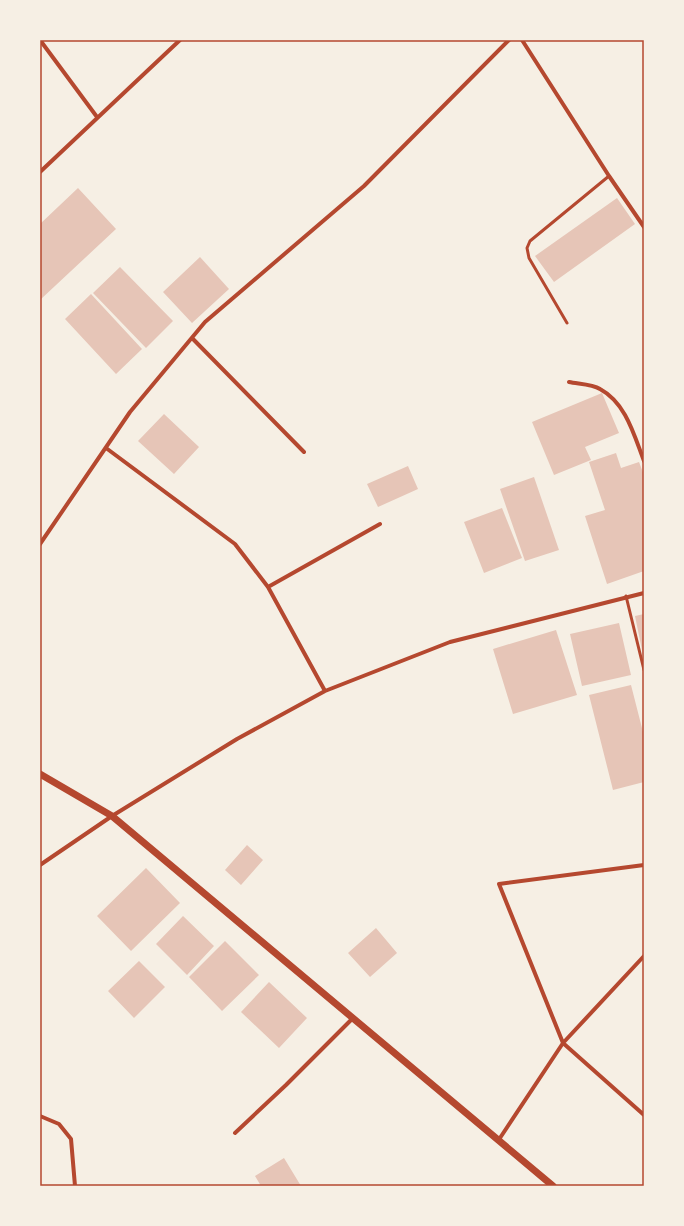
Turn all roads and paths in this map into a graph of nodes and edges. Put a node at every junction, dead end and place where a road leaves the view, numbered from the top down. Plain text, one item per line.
1 (40, 40) edge
2 (180, 40) edge
3 (509, 40) edge
4 (522, 40) edge
5 (97, 117) junction
6 (40, 172) edge
7 (609, 176) junction
8 (644, 227) edge
9 (567, 323) dead end
10 (192, 338) junction
11 (569, 382) dead end
12 (106, 448) junction
13 (304, 452) dead end
14 (644, 461) edge
15 (380, 524) dead end
16 (40, 544) edge
17 (268, 587) junction
18 (644, 592) edge
19 (626, 596) junction
20 (644, 670) edge
21 (326, 691) junction
22 (40, 774) edge
23 (112, 816) junction
24 (40, 865) edge
25 (644, 865) edge
26 (644, 956) edge
27 (353, 1018) junction
28 (563, 1043) junction
29 (644, 1115) edge
30 (40, 1116) edge
31 (235, 1133) dead end
32 (498, 1141) junction
33 (75, 1186) edge
34 (553, 1186) edge

1 - 5 street
2 - 5 street
3 - 10 street
4 - 7 street
5 - 6 street
7 - 8 street
7 - 9 lane
10 - 12 street
10 - 13 street
11 - 14 street
12 - 16 street
12 - 17 street
15 - 17 street
17 - 21 street
18 - 19 street
19 - 20 lane
19 - 21 street
21 - 23 street
22 - 23 street
23 - 24 street
23 - 27 street
25 - 28 street
26 - 28 street
27 - 31 street
27 - 32 street
28 - 29 street
28 - 32 street
30 - 33 street
32 - 34 street

